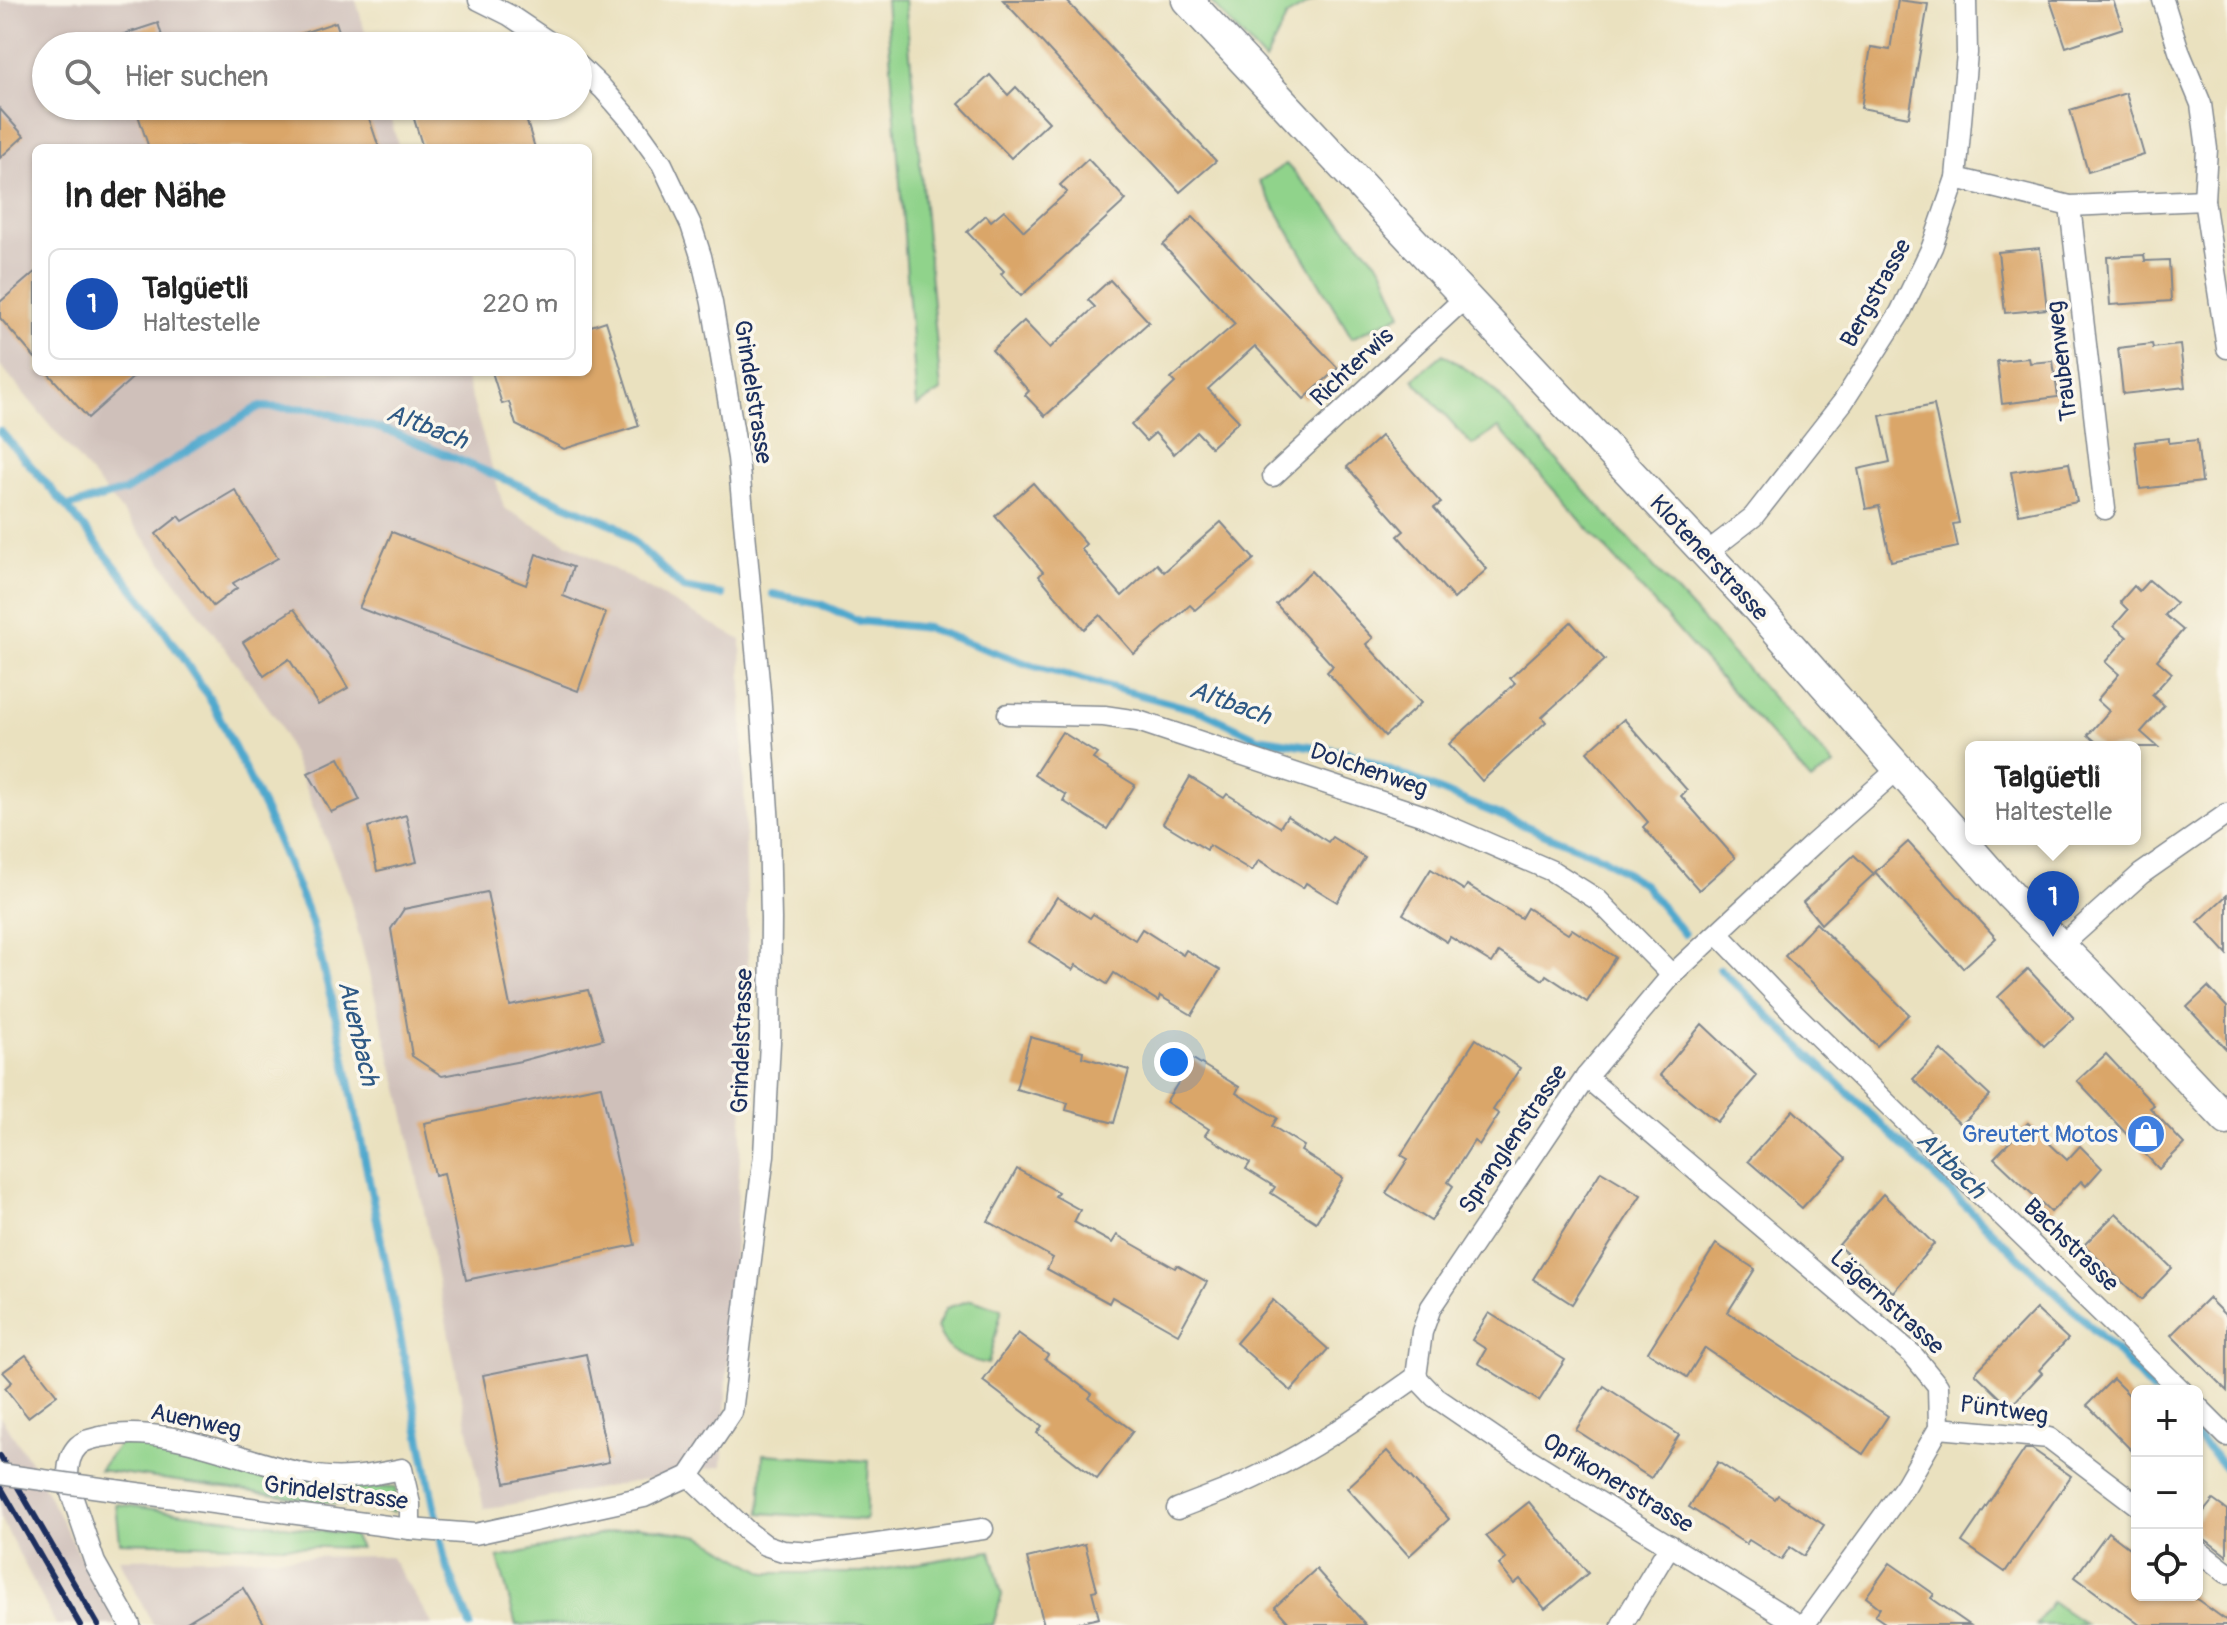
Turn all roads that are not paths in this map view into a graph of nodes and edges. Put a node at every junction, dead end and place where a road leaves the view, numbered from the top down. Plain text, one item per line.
1 (479, 0) edge
2 (1187, 0) edge
3 (1966, 0) edge
4 (2163, 0) edge
5 (534, 32) edge
6 (592, 78) edge
7 (1956, 178) junction
8 (2204, 200) junction
9 (2070, 206) junction
10 (1467, 296) junction
11 (2227, 348) edge
12 (1273, 476) dead end
13 (2105, 509) dead end
14 (1705, 554) junction
15 (1008, 714) dead end
16 (1898, 769) junction
17 (2227, 814) edge
18 (1965, 844) edge
19 (1966, 845) edge
20 (1718, 934) junction
21 (2061, 946) junction
22 (1672, 975) junction
23 (1586, 1077) junction
24 (2227, 1120) edge
25 (1416, 1377) junction
26 (2176, 1385) edge
27 (2203, 1412) edge
28 (1939, 1428) junction
29 (2227, 1436) edge
30 (0, 1474) edge
31 (689, 1476) junction
32 (2131, 1500) edge
33 (1177, 1509) dead end
34 (983, 1529) dead end
35 (419, 1530) junction
36 (1670, 1545) junction
37 (2203, 1555) edge
38 (2227, 1573) edge
39 (130, 1625) edge
40 (1622, 1625) edge
41 (1801, 1625) edge

1 - 5 street
2 - 10 main road, Klotenerstrasse
3 - 7 street, Bergstrasse
4 - 8 street
6 - 31 street, Grindelstrasse
7 - 9 street
7 - 14 street, Bergstrasse
8 - 9 street
8 - 11 street
9 - 13 street, Traubenweg
10 - 12 street, Richterwis
10 - 14 main road, Klotenerstrasse
14 - 16 main road, Klotenerstrasse
15 - 22 street, Dolchenweg
16 - 18 main road, Klotenerstrasse
16 - 20 street, Spranglenstrasse
17 - 21 street
19 - 21 main road, Klotenerstrasse
20 - 22 street, Spranglenstrasse
20 - 26 street, Bachstrasse
21 - 24 main road, Klotenerstrasse
22 - 23 street, Spranglenstrasse
23 - 25 street, Spranglenstrasse
23 - 28 street, Lägernstrasse
25 - 33 street
25 - 36 street, Opfikonerstrasse
27 - 29 street
28 - 32 street, Püntweg
28 - 41 street
30 - 35 street, Grindelstrasse, bridge
31 - 34 street
31 - 35 street, Grindelstrasse
35 - 39 street, Auenweg
36 - 40 street
36 - 41 street, Opfikonerstrasse
37 - 38 street

